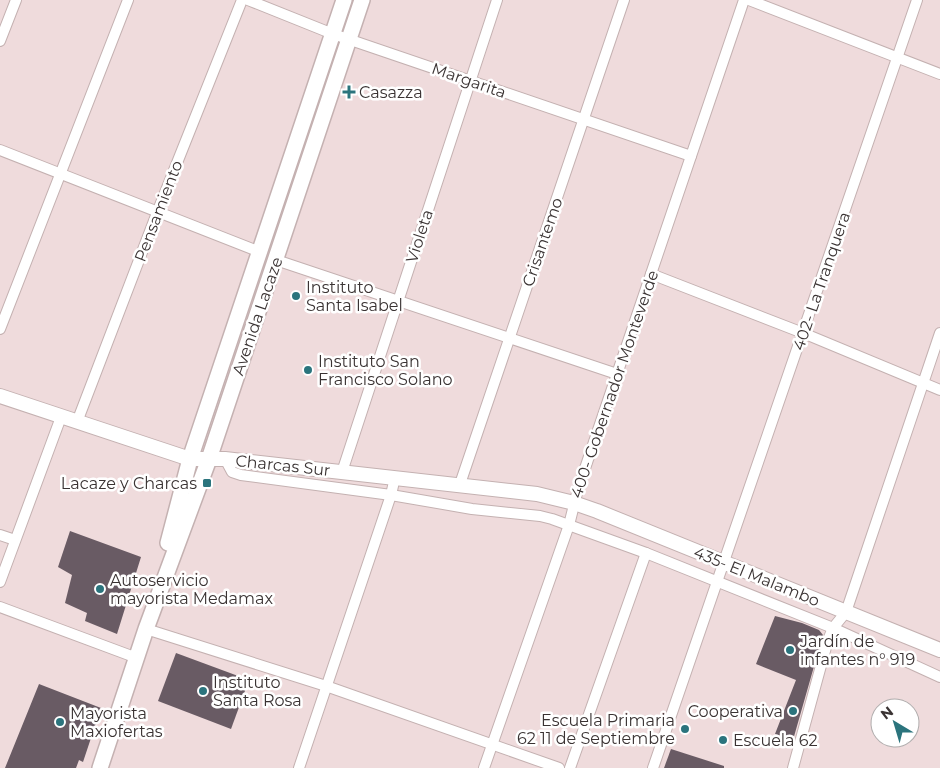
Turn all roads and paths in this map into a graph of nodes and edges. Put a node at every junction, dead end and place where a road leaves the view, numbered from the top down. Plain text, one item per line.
1 (16, 0) edge
2 (128, 0) edge
3 (242, 0) edge
4 (248, 0) edge
5 (344, 0) edge
6 (362, 0) edge
7 (497, 0) edge
8 (624, 0) edge
9 (744, 0) edge
10 (749, 0) edge
11 (917, 0) edge
12 (333, 34) junction
13 (349, 39) junction
14 (0, 41) edge
15 (898, 57) junction
16 (940, 74) edge
17 (470, 80) junction
18 (585, 120) junction
19 (0, 150) edge
20 (691, 156) junction
21 (60, 174) junction
22 (157, 213) junction
23 (260, 252) junction
24 (276, 260) junction
25 (651, 274) junction
26 (397, 300) junction
27 (0, 329) edge
28 (803, 333) junction
29 (940, 333) edge
30 (509, 339) junction
31 (617, 374) junction
32 (923, 383) junction
33 (940, 390) edge
34 (0, 396) edge
35 (61, 417) junction
36 (77, 422) junction
37 (190, 459) junction
38 (209, 459) junction
39 (225, 459) junction
40 (342, 472) junction
41 (395, 477) junction
42 (460, 484) junction
43 (391, 495) junction
44 (574, 503) junction
45 (570, 524) junction
46 (0, 535) edge
47 (16, 540) junction
48 (646, 553) junction
49 (724, 562) junction
50 (718, 581) junction
51 (0, 582) edge
52 (0, 607) edge
53 (846, 612) junction
54 (833, 628) junction
55 (146, 629) junction
56 (940, 650) edge
57 (137, 658) junction
58 (940, 677) edge
59 (326, 686) junction
60 (492, 745) junction
61 (100, 768) edge
62 (299, 768) edge
63 (484, 768) edge
64 (559, 768) edge
65 (570, 768) edge
66 (652, 768) edge
67 (793, 768) edge

1 - 14 street
2 - 21 street
3 - 22 street, Pensamiento
4 - 12 street, Margarita
5 - 12 main road, Avenida Lacaze
6 - 13 main road, Avenida Lacaze
7 - 17 street, Violeta
8 - 18 street, Crisantemo
9 - 20 street, 400- Gobernador Monteverde
10 - 15 street
11 - 15 street, 402- La Tranquera
12 - 13 street, Margarita
12 - 23 main road, Avenida Lacaze
12 - 24 main road
13 - 17 street, Margarita
13 - 24 main road, Avenida Lacaze
15 - 16 street
15 - 28 street, 402- La Tranquera
17 - 18 street, Margarita
17 - 26 street, Violeta
18 - 20 street, Margarita
18 - 30 street, Crisantemo
19 - 21 street
20 - 25 street, 400- Gobernador Monteverde
21 - 22 street
21 - 27 street
22 - 23 street
22 - 36 street, Pensamiento
23 - 37 main road, Avenida Lacaze
24 - 26 street
24 - 38 main road, Avenida Lacaze
25 - 28 street
25 - 31 street, 400- Gobernador Monteverde
26 - 30 street
26 - 40 street, Violeta
28 - 32 street
28 - 49 street, 402- La Tranquera
29 - 32 street
30 - 31 street
30 - 42 street, Crisantemo
31 - 44 street, 400- Gobernador Monteverde
32 - 33 street
32 - 53 street
34 - 35 main road, Charcas Sur
35 - 36 main road, Charcas Sur
35 - 47 street
36 - 37 main road, Charcas Sur
37 - 38 main road, Charcas Sur
37 - 55 main road, Avenida Lacaze
38 - 39 main road, Charcas Sur
38 - 55 main road, Avenida Lacaze
39 - 40 main road, Charcas Sur
39 - 43 street
40 - 41 main road, Charcas Sur
41 - 42 main road, Charcas Sur
41 - 43 street
42 - 44 main road, Charcas Sur
43 - 45 street
43 - 59 street
44 - 45 street, 400- Gobernador Monteverde
44 - 49 main road, 435- El Malambo
45 - 48 street
45 - 60 street, 400- Gobernador Monteverde
46 - 47 street
47 - 51 street
48 - 50 street
48 - 65 street
49 - 50 street, 402- La Tranquera
49 - 53 main road, 435- El Malambo
50 - 54 street
50 - 66 street
52 - 57 street
53 - 54 street
53 - 56 main road, 435- El Malambo
54 - 58 street
54 - 67 street
55 - 57 main road, Avenida Lacaze
55 - 59 street
57 - 61 main road, Avenida Lacaze
59 - 60 street
59 - 62 street
60 - 63 street, 400- Gobernador Monteverde
60 - 64 street

